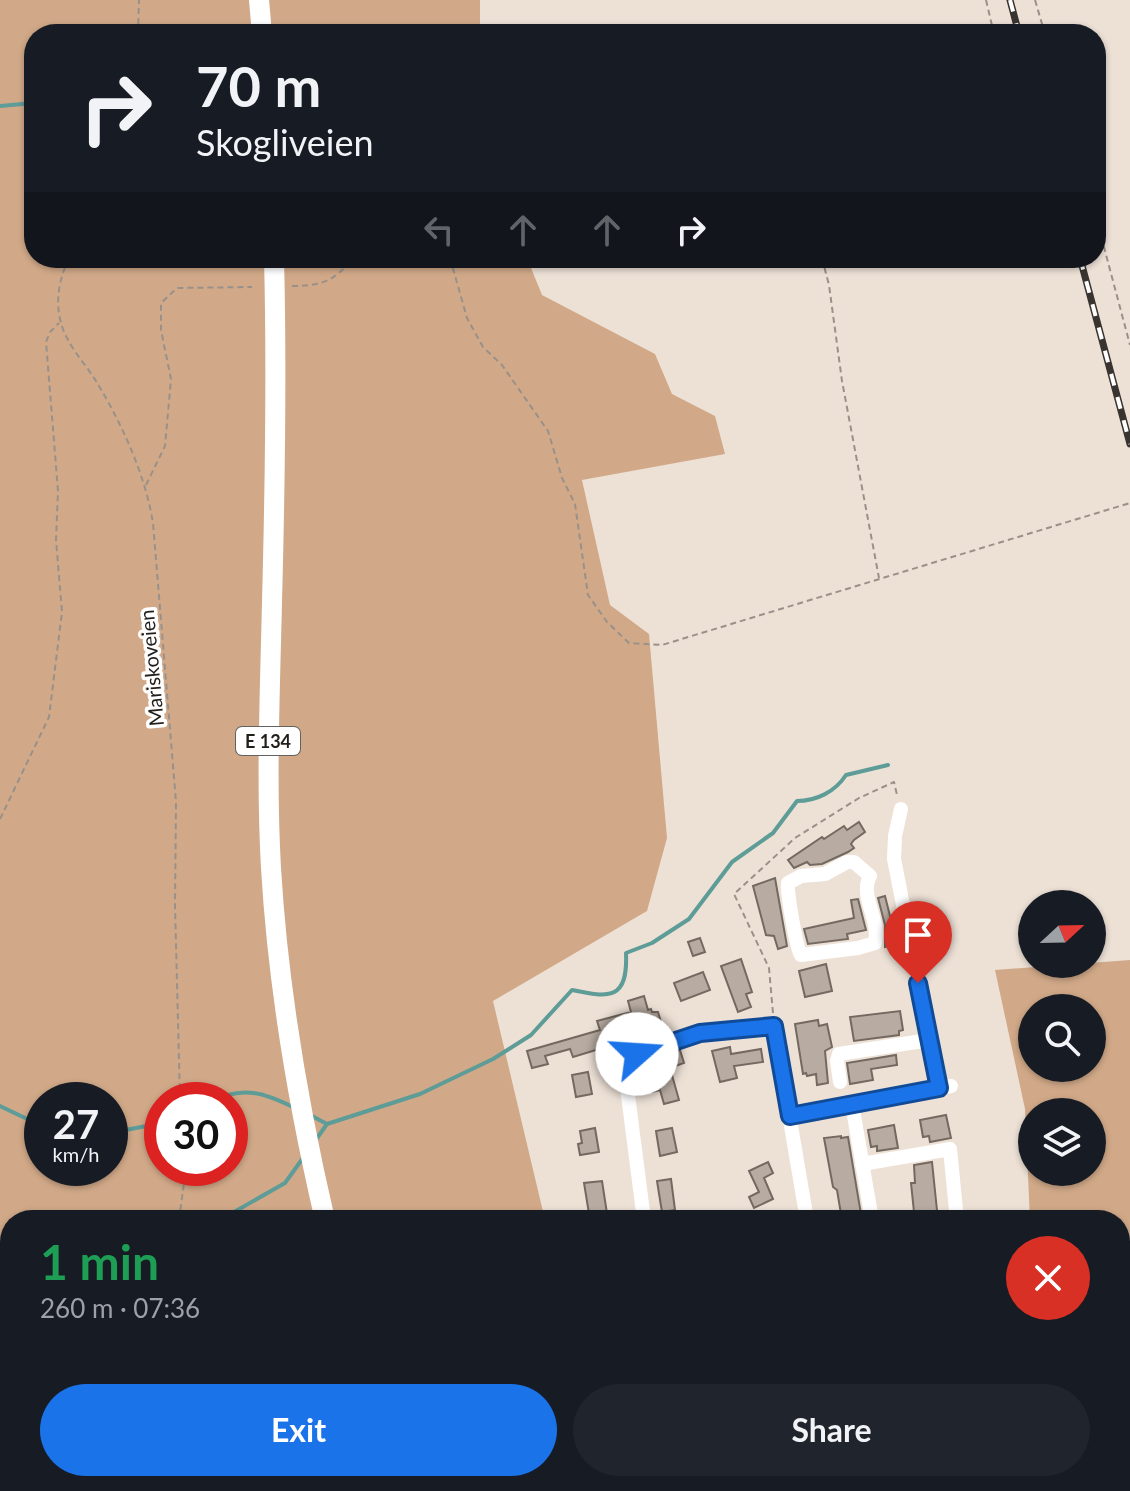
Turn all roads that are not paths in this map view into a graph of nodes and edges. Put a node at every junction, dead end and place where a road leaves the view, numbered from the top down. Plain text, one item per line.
1 (249, 0) edge
2 (259, 0) edge
3 (251, 24) edge
4 (261, 24) edge
5 (264, 268) edge
6 (274, 268) edge
7 (901, 809) dead end
8 (896, 870) junction
9 (870, 876) junction
10 (929, 1040) junction
11 (840, 1082) dead end
12 (852, 1104) junction
13 (790, 1116) junction
14 (862, 1164) junction
15 (313, 1210) edge
16 (323, 1210) edge
17 (643, 1210) edge
18 (805, 1210) edge
19 (870, 1210) edge
20 (956, 1210) edge

1 - 3 highway
2 - 4 highway
5 - 15 highway, E 134
6 - 16 highway, E 134
7 - 8 street
8 - 9 street
8 - 10 street
9 - 9 street
10 - 11 street
10 - 12 street
12 - 13 street
12 - 14 street
13 - 17 street
13 - 18 street
14 - 19 street
14 - 20 street

